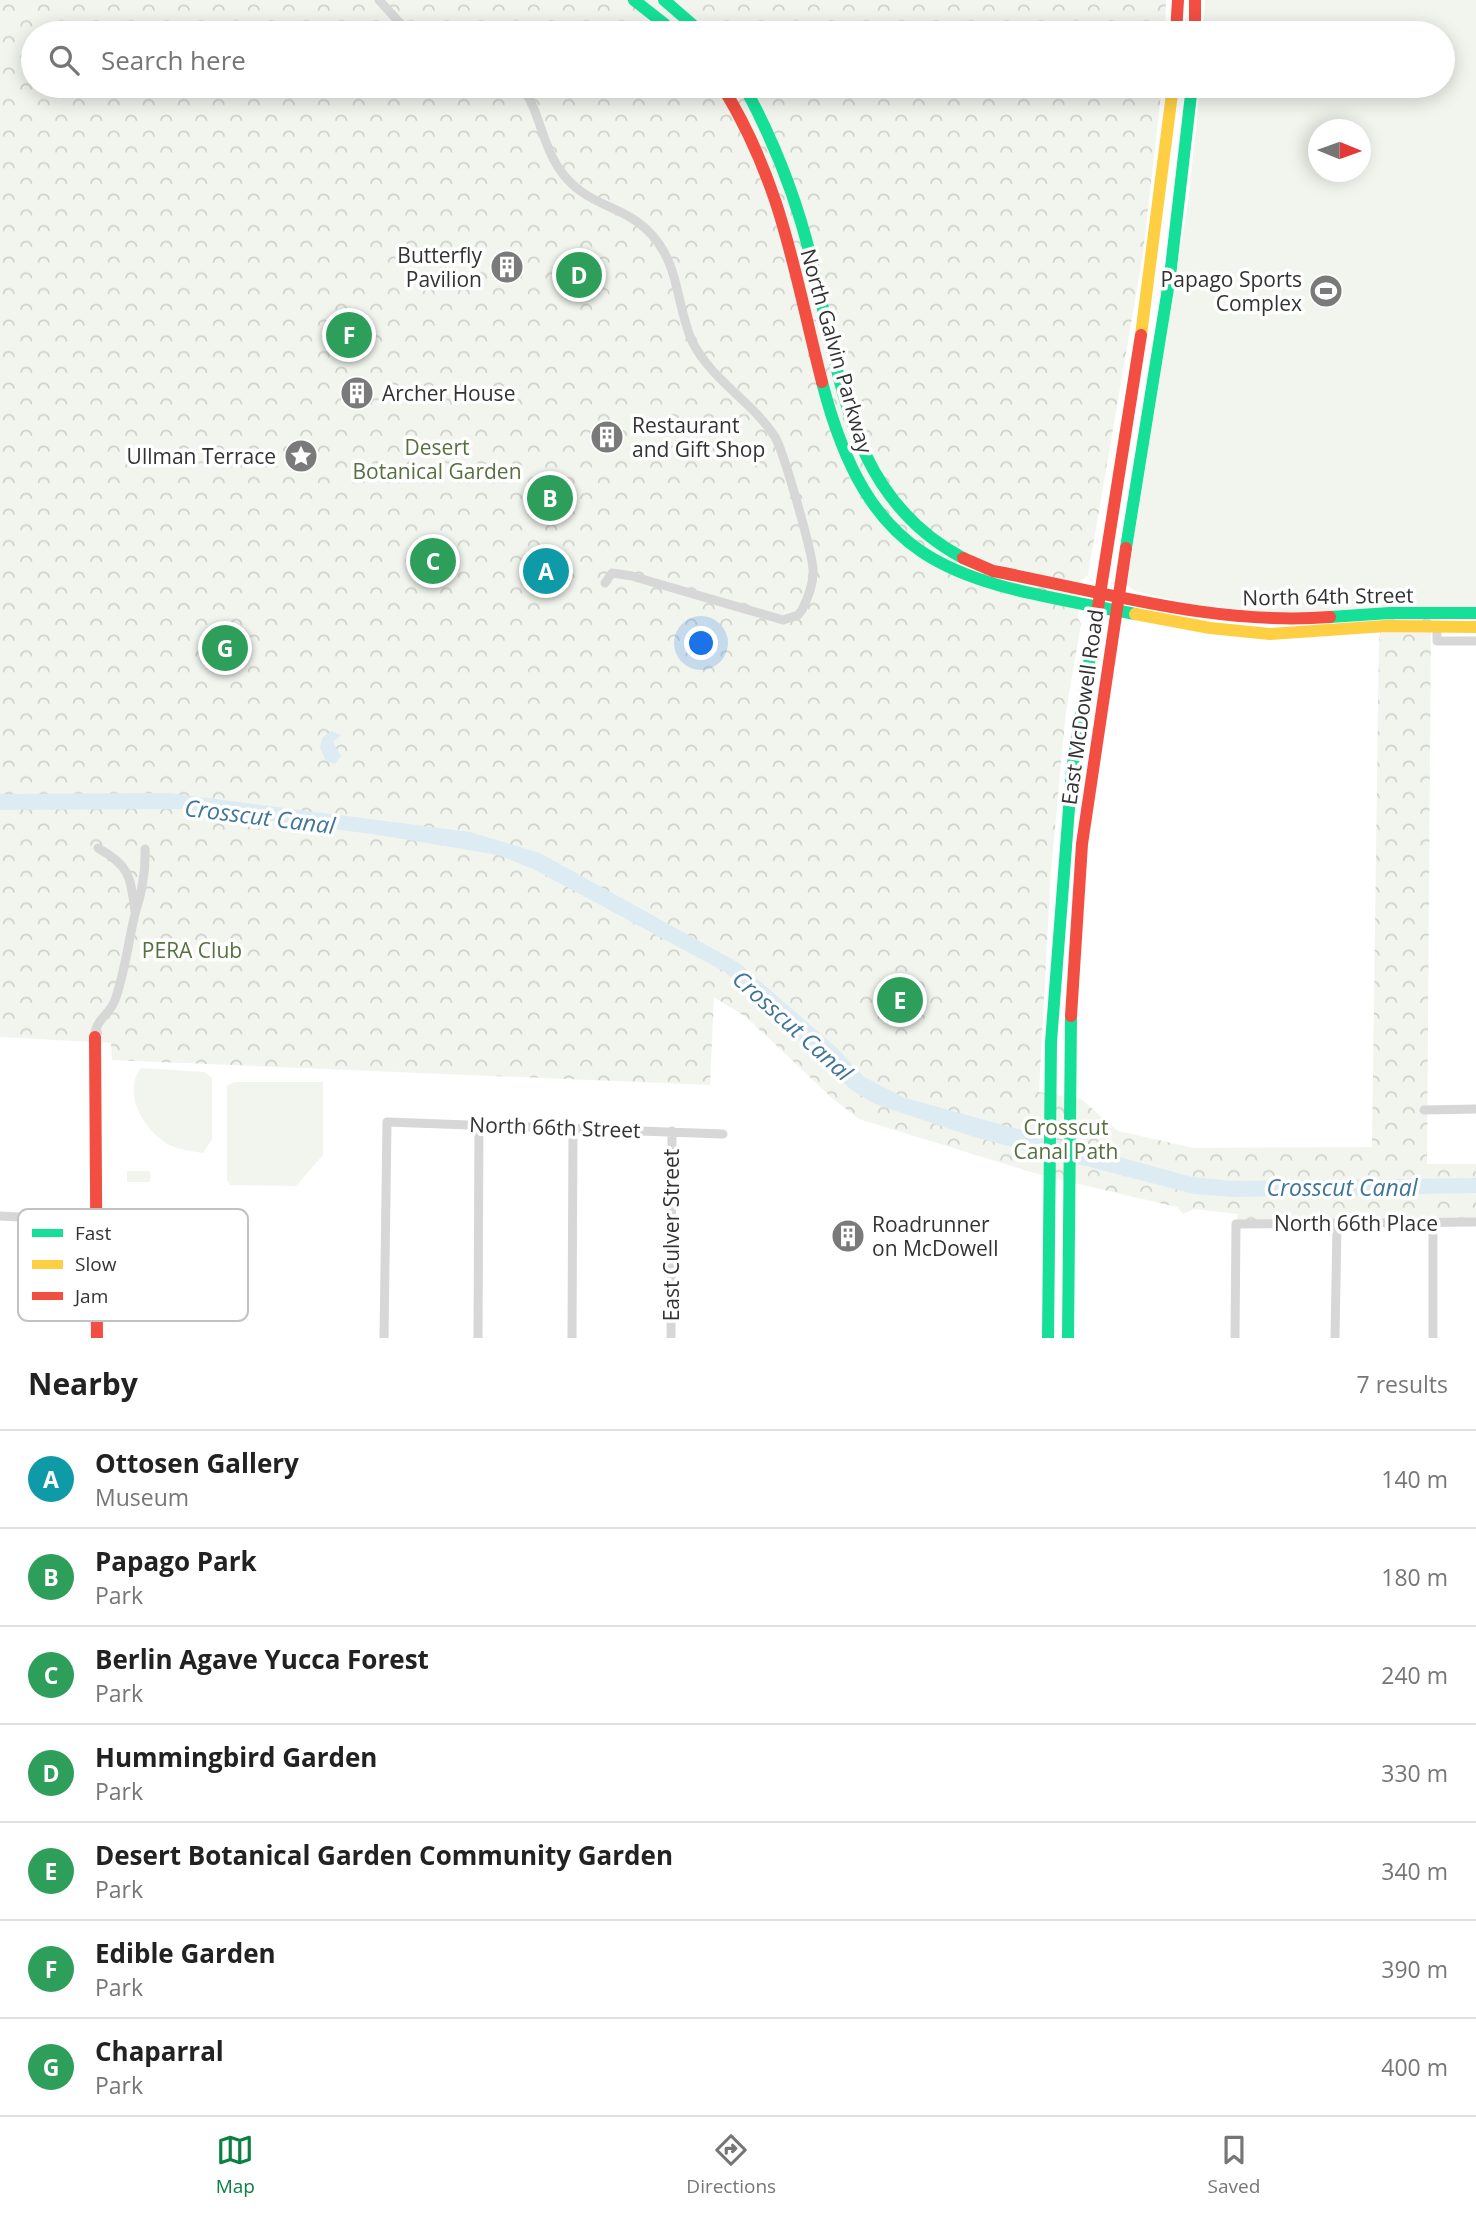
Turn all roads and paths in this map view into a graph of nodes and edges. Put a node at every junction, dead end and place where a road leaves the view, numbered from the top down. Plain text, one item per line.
1 (379, 0) edge
2 (634, 0) edge
3 (664, 0) edge
4 (1178, 0) edge
5 (1195, 0) edge
6 (398, 21) edge
7 (661, 21) edge
8 (688, 21) edge
9 (1177, 21) edge
10 (1195, 21) edge
11 (529, 98) edge
12 (730, 98) edge
13 (751, 98) edge
14 (1172, 98) edge
15 (1191, 98) edge
16 (605, 583) dead end
17 (1099, 593) junction
18 (1118, 596) junction
19 (1097, 608) junction
20 (1116, 611) junction
21 (1476, 613) edge
22 (1300, 627) junction
23 (1437, 627) junction
24 (1476, 627) edge
25 (1476, 641) edge
26 (1069, 802) junction
27 (98, 848) dead end
28 (145, 849) dead end
29 (1079, 891) junction
30 (136, 913) junction
31 (1055, 968) junction
32 (95, 1037) joint
33 (1476, 1109) edge
34 (1424, 1110) dead end
35 (479, 1124) junction
36 (573, 1128) junction
37 (672, 1132) junction
38 (723, 1134) dead end
39 (97, 1209) edge
40 (0, 1216) edge
41 (18, 1217) edge
42 (1476, 1222) edge
43 (1433, 1223) junction
44 (1336, 1224) junction
45 (384, 1338) edge
46 (478, 1338) edge
47 (572, 1338) edge
48 (671, 1338) edge
49 (1048, 1338) edge
50 (1068, 1338) edge
51 (1235, 1338) edge
52 (1335, 1338) edge
53 (1433, 1338) edge

1 - 6 street
2 - 7 main road
3 - 8 main road
4 - 9 main road
5 - 10 main road
11 - 16 street
12 - 19 main road, North Galvin Parkway
13 - 17 main road, North Galvin Parkway
14 - 17 main road, East McDowell Road
15 - 18 main road, East McDowell Road
17 - 18 main road, North 64th Street
17 - 19 main road, East McDowell Road
18 - 20 main road, East McDowell Road
18 - 22 main road, North 64th Street
19 - 20 main road, North 64th Street
19 - 26 main road, East McDowell Road
20 - 22 main road, North 64th Street
20 - 29 main road, East McDowell Road
21 - 22 main road, North 64th Street
22 - 23 main road, North 64th Street
23 - 24 main road, North 64th Street
23 - 25 street, North 64th Street
26 - 29 main road
26 - 31 main road, East McDowell Road
27 - 30 street
28 - 30 street
29 - 31 main road
29 - 50 main road, East McDowell Road
30 - 32 street
31 - 49 main road, East McDowell Road
32 - 39 main road
33 - 34 street
35 - 36 street, North 66th Street
35 - 45 street, North 66th Street
35 - 46 street
36 - 37 street, North 66th Street
36 - 47 street
37 - 38 street, North 66th Street
37 - 48 street, East Culver Street
40 - 41 street
42 - 43 street, North 66th Place
43 - 44 street, North 66th Place
43 - 53 street
44 - 51 street, North 66th Place
44 - 52 street

